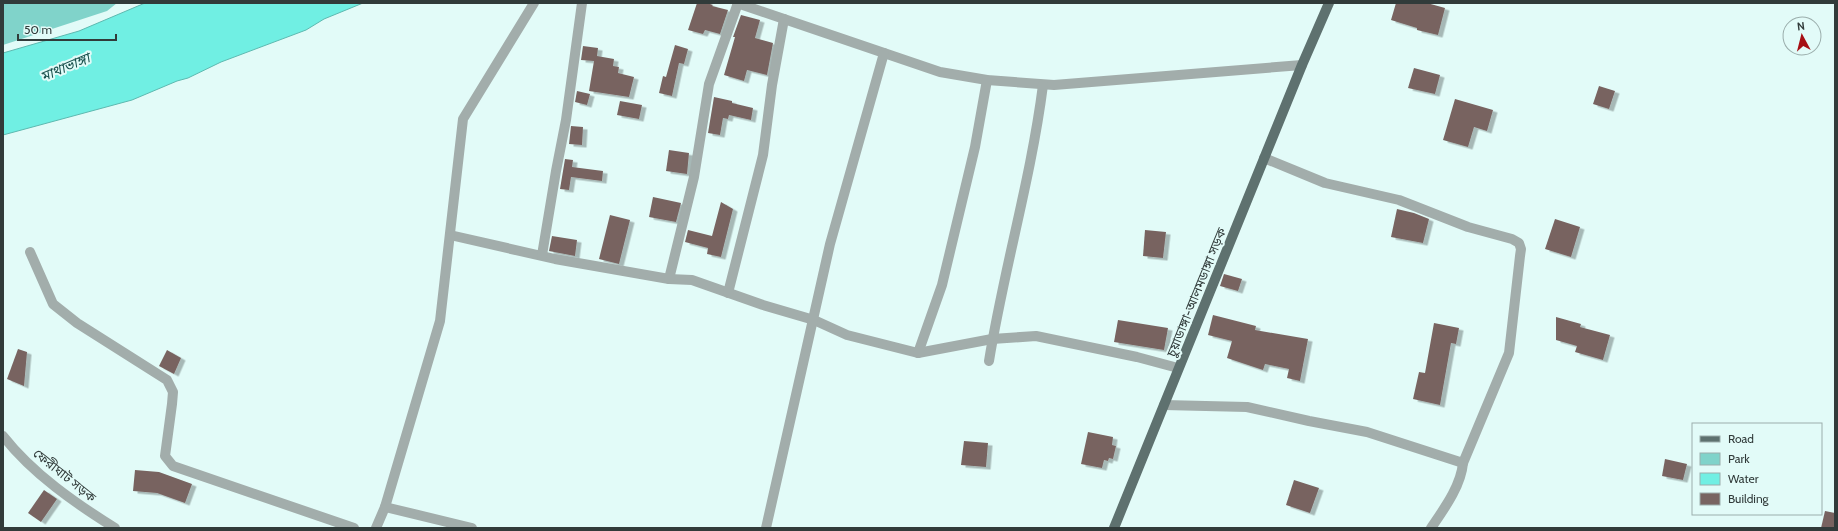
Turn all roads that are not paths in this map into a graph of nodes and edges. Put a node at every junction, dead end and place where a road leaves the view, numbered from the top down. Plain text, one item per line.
1 (534, 3) edge
2 (582, 3) edge
3 (737, 3) edge
4 (1329, 3) edge
5 (751, 5) edge
6 (784, 19) junction
7 (884, 53) junction
8 (1302, 65) junction
9 (987, 80) junction
10 (1042, 85) junction
11 (1264, 158) junction
12 (450, 235) junction
13 (30, 252) dead end
14 (542, 255) junction
15 (670, 279) junction
16 (728, 293) junction
17 (814, 320) junction
18 (992, 339) junction
19 (918, 353) junction
20 (989, 361) dead end
21 (1178, 368) junction
22 (1164, 405) junction
23 (3, 436) edge
24 (1463, 463) junction
25 (385, 507) junction
26 (115, 528) edge
27 (354, 528) edge
28 (376, 528) edge
29 (472, 528) edge
30 (766, 528) edge
31 (1114, 528) edge
32 (1431, 528) edge

1 - 12 street
2 - 14 street
3 - 5 street
3 - 15 street
4 - 8 main road, চুয়াডাঙ্গা-আলমডাঙ্গা সড়ক
5 - 6 street
6 - 7 street
6 - 16 street
7 - 9 street
7 - 17 street
8 - 10 street
8 - 11 main road, চুয়াডাঙ্গা-আলমডাঙ্গা সড়ক
9 - 10 street
9 - 19 street
10 - 18 street
11 - 21 main road, চুয়াডাঙ্গা-আলমডাঙ্গা সড়ক
11 - 24 street
12 - 14 street
12 - 25 street
13 - 27 street
14 - 15 street
15 - 16 street
16 - 17 street
17 - 19 street
17 - 30 street
18 - 19 street
18 - 20 street
18 - 21 street
21 - 22 main road, চুয়াডাঙ্গা-আলমডাঙ্গা সড়ক
22 - 24 street
22 - 31 main road, চুয়াডাঙ্গা-আলমডাঙ্গা সড়ক
23 - 26 street, ফেরীঘাট সড়ক
24 - 32 street
25 - 28 street
25 - 29 street

